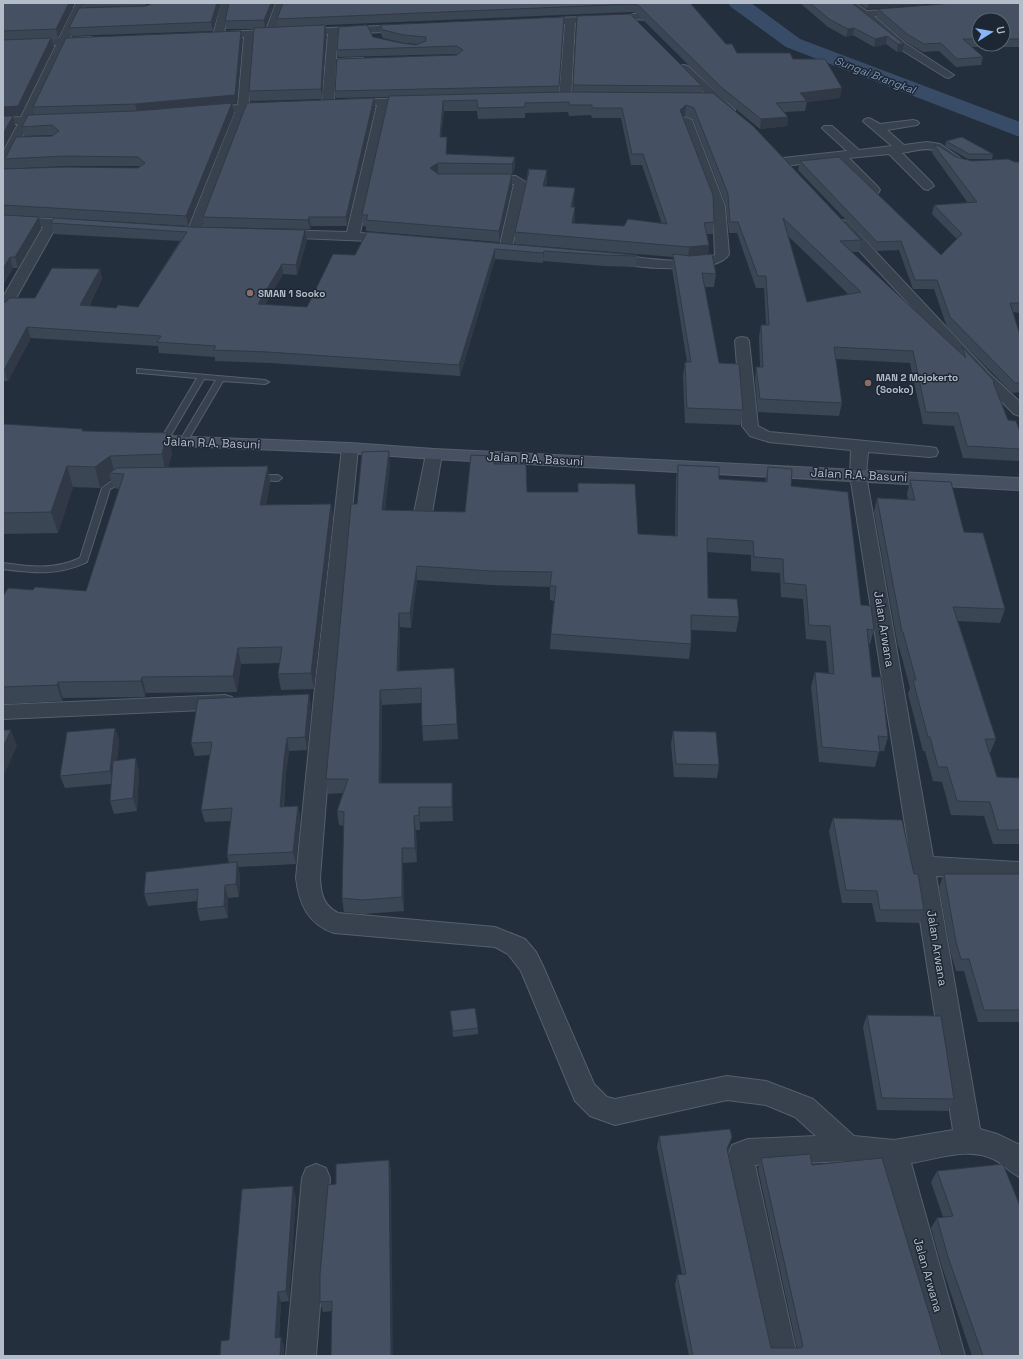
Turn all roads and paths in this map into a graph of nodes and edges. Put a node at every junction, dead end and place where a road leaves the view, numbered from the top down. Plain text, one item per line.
1 (226, 3) edge
2 (281, 3) edge
3 (849, 3) edge
4 (75, 9) edge
5 (578, 9) edge
6 (912, 10) edge
7 (91, 12) edge
8 (865, 14) junction
9 (650, 17) edge
10 (609, 18) edge
11 (574, 20) junction
12 (523, 22) edge
13 (420, 27) edge
14 (644, 28) edge
15 (372, 29) junction
16 (333, 31) junction
17 (270, 33) junction
18 (249, 34) junction
19 (218, 35) junction
20 (203, 36) edge
21 (102, 40) edge
22 (63, 42) junction
23 (378, 42) edge
24 (3, 44) edge
25 (370, 61) edge
26 (676, 61) edge
27 (331, 62) junction
28 (948, 75) dead end
29 (565, 98) edge
30 (699, 99) edge
31 (715, 99) junction
32 (423, 101) edge
33 (383, 102) junction
34 (328, 103) junction
35 (313, 104) edge
36 (282, 105) edge
37 (243, 107) junction
38 (198, 112) edge
39 (65, 119) edge
40 (739, 119) edge
41 (686, 120) edge
42 (3, 121) edge
43 (26, 121) junction
44 (913, 123) dead end
45 (828, 128) dead end
46 (30, 141) edge
47 (14, 142) junction
48 (773, 150) edge
49 (898, 150) junction
50 (858, 154) junction
51 (840, 156) junction
52 (3, 163) edge
53 (966, 164) edge
54 (469, 179) edge
55 (928, 186) dead end
56 (874, 190) edge
57 (832, 213) edge
58 (3, 220) edge
59 (52, 223) junction
60 (91, 226) edge
61 (178, 231) edge
62 (194, 232) junction
63 (210, 233) edge
64 (266, 234) edge
65 (353, 236) junction
66 (399, 240) edge
67 (491, 248) edge
68 (506, 249) junction
69 (522, 250) edge
70 (601, 257) edge
71 (3, 309) edge
72 (742, 342) dead end
73 (140, 371) dead end
74 (202, 376) junction
75 (221, 378) junction
76 (265, 382) dead end
77 (1020, 411) edge
78 (125, 438) edge
79 (163, 442) junction
80 (183, 442) junction
81 (860, 446) junction
82 (350, 448) junction
83 (930, 452) dead end
84 (434, 454) junction
85 (858, 475) junction
86 (246, 478) edge
87 (278, 478) dead end
88 (130, 479) edge
89 (1020, 484) edge
90 (423, 513) edge
91 (3, 566) edge
92 (246, 701) edge
93 (3, 712) edge
94 (923, 866) junction
95 (1020, 871) edge
96 (968, 1140) junction
97 (848, 1148) junction
98 (894, 1153) junction
99 (1020, 1164) edge
100 (316, 1178) dead end
101 (301, 1356) edge
102 (782, 1356) edge
103 (950, 1356) edge

1 - 19 street
2 - 17 street
3 - 8 street
4 - 7 street
4 - 22 street
5 - 11 street
6 - 8 street
8 - 28 street
9 - 14 street
10 - 11 street
11 - 12 street
11 - 29 street
13 - 15 street
15 - 16 street
15 - 23 street
16 - 17 street
16 - 27 street
17 - 18 street
18 - 19 street
18 - 37 street
19 - 20 street
21 - 22 street
22 - 24 street
22 - 43 street
25 - 27 street
26 - 31 street
27 - 34 street
30 - 31 street
31 - 40 street
32 - 33 street
33 - 34 street
33 - 65 street
34 - 35 street
36 - 37 street
37 - 38 street
37 - 62 street
39 - 43 street
41 - 70 street
42 - 43 street
43 - 47 street
44 - 49 street
45 - 50 street
46 - 47 street
47 - 52 street
48 - 51 street
49 - 50 street
49 - 53 street
49 - 55 street
50 - 51 street
51 - 56 street
54 - 68 street
57 - 77 street
58 - 59 street
59 - 60 street
59 - 71 street
61 - 62 street
62 - 63 street
64 - 65 street
65 - 66 street
67 - 68 street
68 - 69 street
72 - 81 street
73 - 74 lane
74 - 75 lane
74 - 79 lane
75 - 76 lane
75 - 80 lane
78 - 79 main road, Jalan R.A. Basuni
79 - 80 main road, Jalan R.A. Basuni
80 - 82 main road, Jalan R.A. Basuni
81 - 83 street
81 - 85 street, Jalan Arwana
82 - 84 main road, Jalan R.A. Basuni
82 - 97 street
84 - 85 main road, Jalan R.A. Basuni
84 - 90 street
85 - 89 main road, Jalan R.A. Basuni
85 - 94 street, Jalan Arwana
86 - 87 lane
88 - 91 lane
92 - 93 street
94 - 95 street
94 - 96 street, Jalan Arwana
96 - 98 street
96 - 99 street
97 - 98 street
97 - 102 street
98 - 103 street, Jalan Arwana
100 - 101 street

